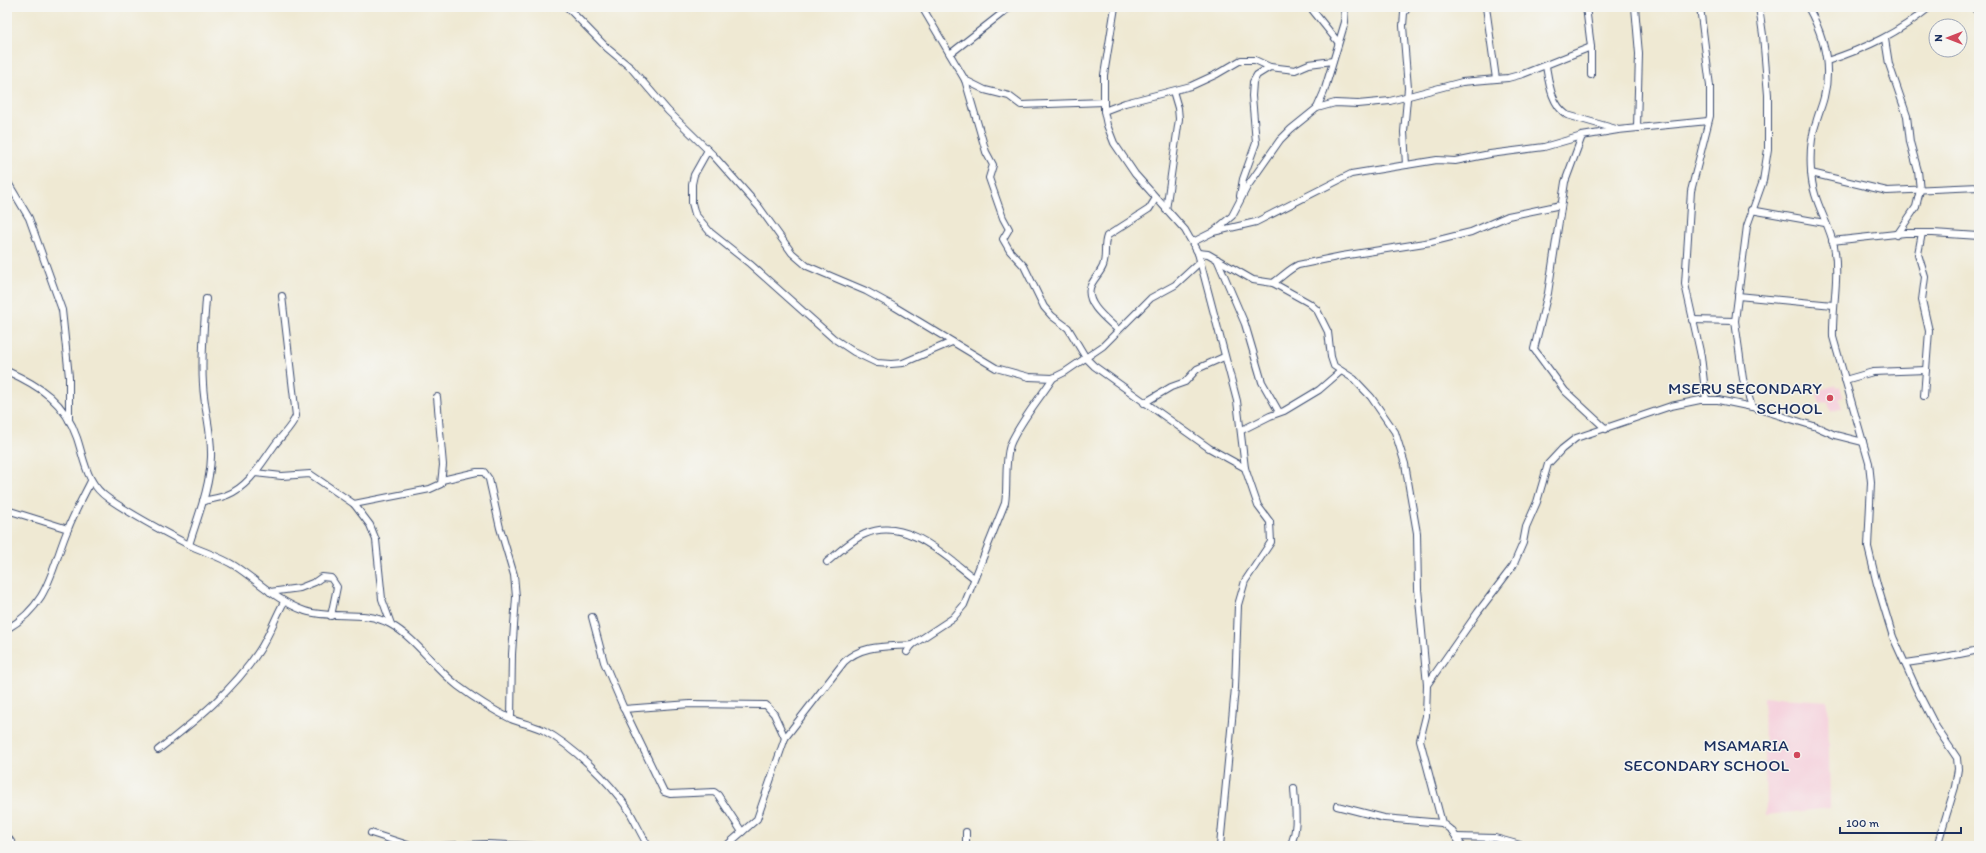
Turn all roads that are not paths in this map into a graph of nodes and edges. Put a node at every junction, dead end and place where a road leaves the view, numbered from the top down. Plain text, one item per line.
1 (566, 7) edge
2 (922, 7) edge
3 (1010, 7) edge
4 (1115, 7) edge
5 (1310, 7) edge
6 (1344, 7) edge
7 (1408, 7) edge
8 (1486, 7) edge
9 (1586, 7) edge
10 (1636, 7) edge
11 (1700, 7) edge
12 (1759, 7) edge
13 (1808, 7) edge
14 (1930, 7) edge
15 (1973, 7) edge
16 (1979, 13) edge
17 (1885, 39) junction
18 (1338, 42) junction
19 (1591, 47) junction
20 (950, 54) junction
21 (1333, 61) junction
22 (1827, 61) junction
23 (1546, 66) junction
24 (1270, 67) junction
25 (1591, 75) dead end
26 (1496, 79) junction
27 (965, 80) junction
28 (1172, 91) junction
29 (1408, 96) junction
30 (1104, 102) junction
31 (1317, 108) junction
32 (1104, 111) junction
33 (1708, 121) junction
34 (1637, 127) junction
35 (1618, 130) junction
36 (1582, 136) junction
37 (708, 150) junction
38 (1406, 165) junction
39 (1811, 173) junction
40 (7, 180) edge
41 (1979, 187) edge
42 (1920, 190) junction
43 (1156, 198) junction
44 (1240, 200) junction
45 (1561, 205) junction
46 (1166, 210) junction
47 (1751, 210) junction
48 (1825, 223) junction
49 (1213, 232) junction
50 (1922, 233) junction
51 (1897, 235) junction
52 (1979, 236) edge
53 (1832, 241) junction
54 (1193, 242) junction
55 (1198, 253) junction
56 (1216, 259) junction
57 (1201, 261) junction
58 (1273, 283) junction
59 (282, 296) dead end
60 (1738, 296) junction
61 (206, 299) dead end
62 (1833, 305) junction
63 (1692, 320) junction
64 (1735, 321) junction
65 (1118, 330) junction
66 (952, 342) junction
67 (1224, 357) junction
68 (1086, 358) junction
69 (1926, 370) junction
70 (7, 371) edge
71 (1341, 371) junction
72 (1053, 378) junction
73 (1845, 380) junction
74 (1924, 396) dead end
75 (437, 397) dead end
76 (1706, 400) junction
77 (1144, 403) junction
78 (1752, 407) junction
79 (1279, 412) junction
80 (69, 420) junction
81 (1606, 429) junction
82 (1242, 430) junction
83 (1863, 442) junction
84 (1246, 468) junction
85 (255, 473) junction
86 (442, 480) junction
87 (91, 481) junction
88 (203, 501) junction
89 (354, 504) junction
90 (7, 510) edge
91 (68, 529) junction
92 (189, 545) junction
93 (827, 562) dead end
94 (974, 578) junction
95 (270, 592) junction
96 (284, 602) junction
97 (331, 616) junction
98 (592, 617) dead end
99 (391, 624) junction
100 (7, 629) edge
101 (912, 645) junction
102 (1979, 650) edge
103 (907, 652) dead end
104 (1906, 662) junction
105 (1428, 685) junction
106 (624, 709) junction
107 (511, 718) junction
108 (785, 738) junction
109 (158, 750) dead end
110 (1294, 788) dead end
111 (1337, 806) dead end
112 (1442, 823) junction
113 (742, 832) junction
114 (966, 832) dead end
115 (371, 833) dead end
116 (7, 836) edge
117 (1456, 837) junction
118 (407, 845) edge
119 (14, 846) edge
120 (424, 846) edge
121 (440, 846) edge
122 (534, 846) edge
123 (648, 846) edge
124 (726, 846) edge
125 (966, 846) edge
126 (1220, 846) edge
127 (1290, 846) edge
128 (1462, 846) edge
129 (1524, 846) edge
130 (1937, 846) edge

1 - 37 street
2 - 20 street
3 - 20 street
4 - 30 street
5 - 18 street
6 - 18 street
7 - 29 street
8 - 26 street
9 - 19 street
10 - 34 street
11 - 33 street
12 - 47 street
13 - 22 street
14 - 17 street
15 - 16 street
17 - 22 street
17 - 42 street
18 - 21 street
19 - 23 street
19 - 25 street
20 - 27 street
21 - 24 street
21 - 31 street
22 - 39 street
23 - 26 street
23 - 35 street
24 - 28 street
24 - 44 street
26 - 29 street
27 - 30 street
27 - 68 street
28 - 32 street
28 - 46 street
29 - 31 street
29 - 38 street
30 - 32 street
31 - 44 street
32 - 43 street
33 - 34 street
33 - 63 street
34 - 35 street
35 - 36 street
36 - 38 street
36 - 45 street
37 - 66 street
37 - 66 street
38 - 49 street
39 - 42 street
39 - 48 street
40 - 80 street
41 - 42 street
42 - 51 street
43 - 46 street
43 - 65 street
44 - 49 street
45 - 58 street
45 - 81 street
46 - 54 street
47 - 48 street
47 - 60 street
48 - 53 street
49 - 54 street
50 - 51 street
50 - 52 street
50 - 69 street
51 - 53 street
53 - 62 street
54 - 55 street
55 - 56 street
55 - 57 street
56 - 58 street
56 - 79 street
57 - 65 street
57 - 67 street
58 - 71 street
59 - 85 street
60 - 62 street
60 - 64 street
61 - 88 street
62 - 73 street
63 - 64 street
63 - 76 street
64 - 78 street
65 - 68 street
66 - 72 street
67 - 77 street
67 - 82 street
68 - 72 street
68 - 77 street
69 - 73 street
69 - 74 street
70 - 80 street
71 - 79 street
71 - 105 street
72 - 94 street
73 - 83 street
75 - 86 street
76 - 78 street
76 - 81 street
77 - 84 street
78 - 83 street
79 - 82 street
80 - 87 street
81 - 105 street
82 - 84 street
83 - 104 street
84 - 126 street
85 - 88 street
85 - 89 street
86 - 89 street
86 - 107 street
87 - 91 street
87 - 92 street
88 - 92 street
89 - 99 street
90 - 91 street
91 - 100 street
92 - 95 street
93 - 94 street
94 - 101 street
95 - 96 street
95 - 97 street
96 - 97 street
96 - 109 street
97 - 99 street
98 - 106 street
99 - 107 street
101 - 103 street
101 - 108 street
102 - 104 street
104 - 130 street
105 - 112 street
106 - 108 street
106 - 113 street
107 - 123 street
108 - 113 street
110 - 127 street
111 - 112 street
112 - 117 street
113 - 124 street
114 - 125 street
115 - 118 street
116 - 119 street
117 - 128 street
117 - 129 street
118 - 120 street
121 - 122 street

